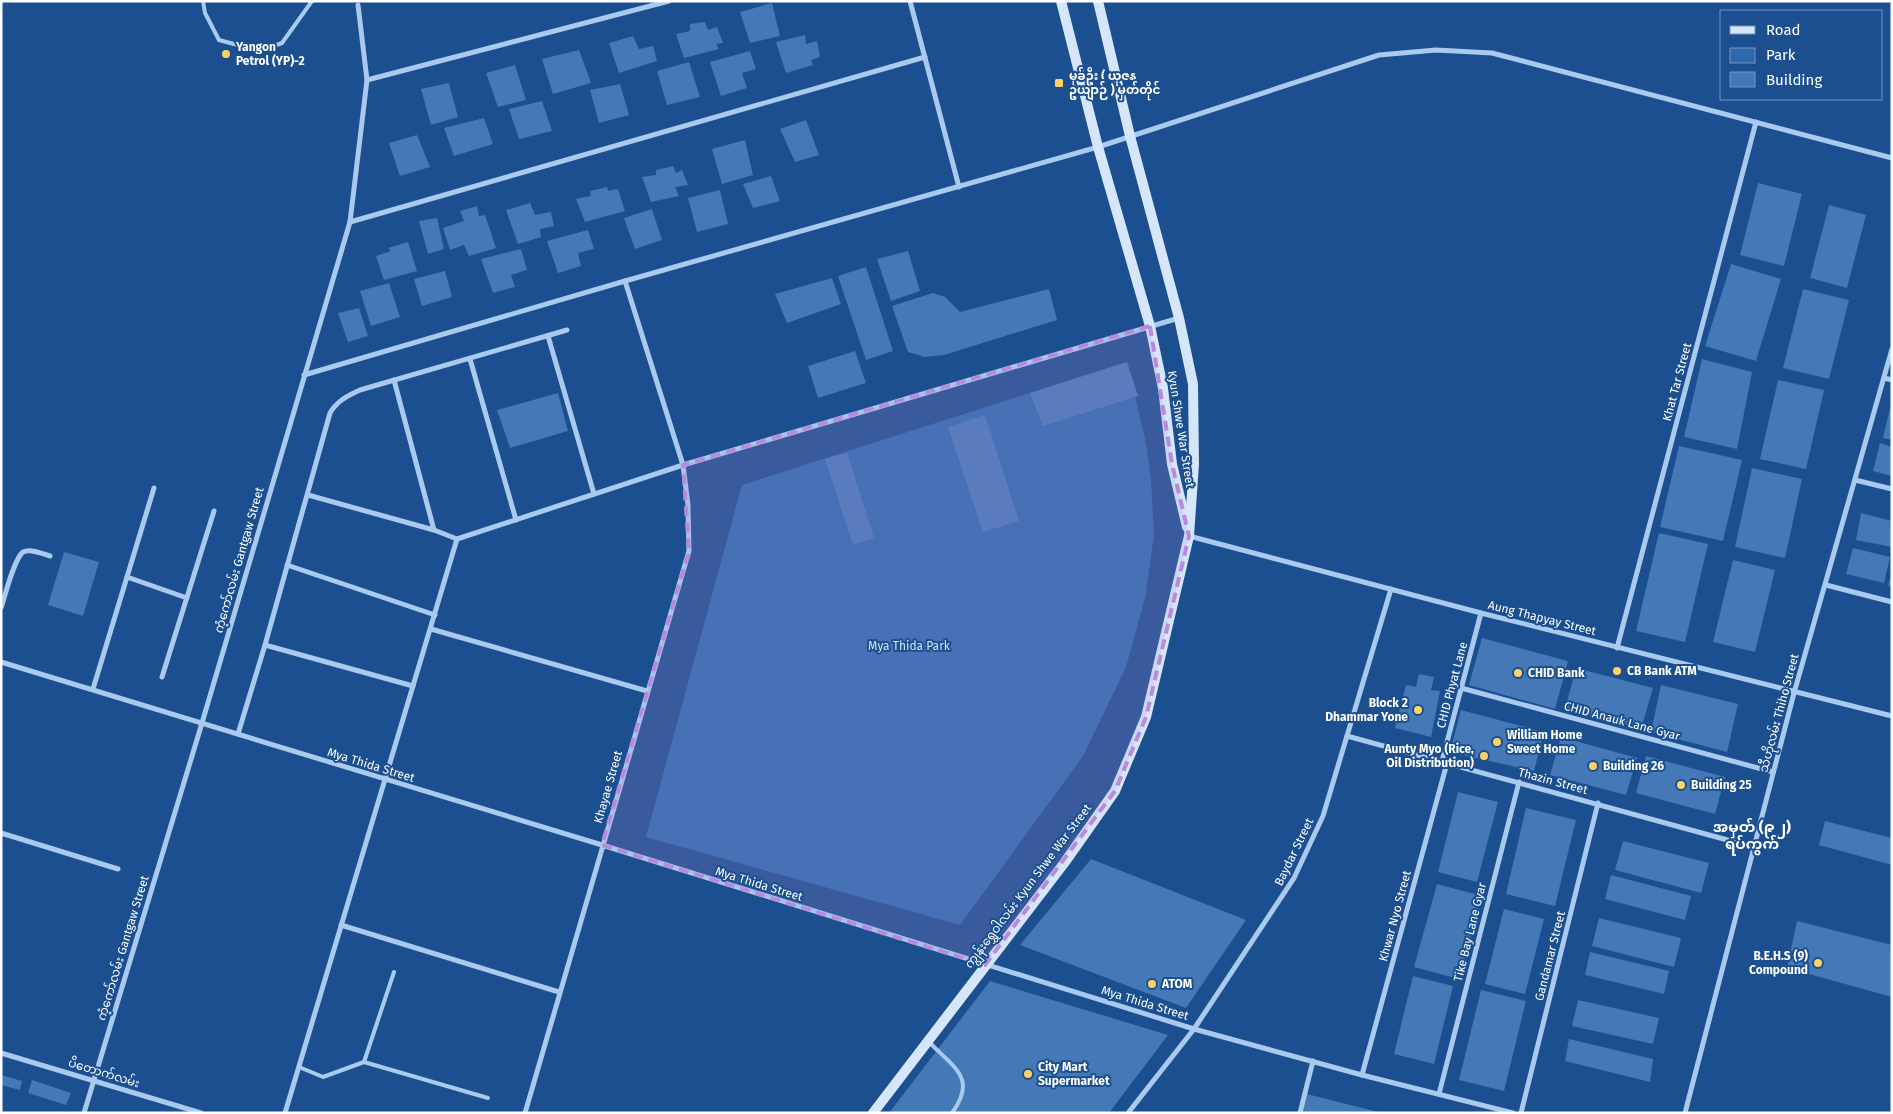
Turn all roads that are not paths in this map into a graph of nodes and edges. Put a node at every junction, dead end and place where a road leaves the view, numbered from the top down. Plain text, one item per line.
1 (204, 1) edge
2 (312, 1) edge
3 (669, 1) edge
4 (910, 1) edge
5 (1061, 1) edge
6 (1098, 1) edge
7 (358, 5) dead end
8 (925, 57) junction
9 (367, 80) junction
10 (1756, 122) junction
11 (1130, 136) junction
12 (1098, 146) junction
13 (1892, 158) edge
14 (959, 187) junction
15 (350, 222) junction
16 (625, 281) junction
17 (1179, 318) junction
18 (1150, 326) junction
19 (567, 330) dead end
20 (548, 336) junction
21 (1892, 349) edge
22 (470, 359) junction
23 (304, 375) junction
24 (1884, 378) junction
25 (394, 380) junction
26 (1892, 380) edge
27 (683, 465) junction
28 (1855, 480) junction
29 (154, 488) dead end
30 (1892, 489) edge
31 (594, 494) junction
32 (308, 495) junction
33 (214, 511) dead end
34 (516, 520) junction
35 (434, 530) junction
36 (1189, 536) junction
37 (457, 539) junction
38 (50, 556) dead end
39 (288, 565) junction
40 (126, 577) junction
41 (1826, 585) junction
42 (1391, 589) junction
43 (187, 598) junction
44 (1892, 602) edge
45 (1, 608) edge
46 (1481, 613) junction
47 (434, 615) junction
48 (431, 629) junction
49 (265, 645) junction
50 (1618, 648) junction
51 (1, 662) edge
52 (162, 677) dead end
53 (413, 686) junction
54 (93, 689) junction
55 (1464, 689) junction
56 (647, 691) junction
57 (1794, 692) junction
58 (1892, 716) edge
59 (202, 723) junction
60 (238, 734) junction
61 (1347, 736) junction
62 (1444, 762) junction
63 (1773, 772) junction
64 (384, 779) junction
65 (1519, 782) junction
66 (1598, 804) junction
67 (1, 833) edge
68 (602, 845) junction
69 (1753, 847) junction
70 (118, 869) dead end
71 (341, 925) junction
72 (985, 965) junction
73 (394, 972) dead end
74 (559, 992) junction
75 (1194, 1029) junction
76 (927, 1041) junction
77 (1, 1053) edge
78 (1313, 1061) junction
79 (364, 1062) junction
80 (299, 1067) junction
81 (1362, 1074) junction
82 (94, 1081) junction
83 (1439, 1094) junction
84 (488, 1098) dead end
85 (84, 1113) edge
86 (201, 1113) edge
87 (285, 1113) edge
88 (524, 1113) edge
89 (873, 1113) edge
90 (952, 1113) edge
91 (1128, 1113) edge
92 (1300, 1113) edge
93 (1513, 1113) edge
94 (1522, 1113) edge
95 (1685, 1113) edge

1 - 2 lane
3 - 9 street
4 - 8 street
5 - 12 street, Kyun Shwe War Street
6 - 11 street, Kyun Shwe War Street
7 - 9 street, ကံ့ကော်လမ်း Gantgaw Street
8 - 14 street
8 - 15 street
9 - 15 street, ကံ့ကော်လမ်း Gantgaw Street
10 - 11 street
10 - 13 street
10 - 50 street, Khat Tar Street
11 - 12 street
11 - 17 street, Kyun Shwe War Street
12 - 14 street
12 - 18 street, Kyun Shwe War Street
14 - 16 street
15 - 23 street, ကံ့ကော်လမ်း Gantgaw Street
16 - 23 street
16 - 27 street, Khayae Street
17 - 18 street
17 - 36 street, Kyun Shwe War Street
18 - 27 street
18 - 36 street, Kyun Shwe War Street
19 - 20 street
20 - 22 street
20 - 31 street
21 - 24 street, သီဟိုလမ်း Thiho Street
22 - 25 street
22 - 34 street
23 - 59 street, ကံ့ကော်လမ်း Gantgaw Street
24 - 26 street
24 - 28 street, သီဟိုလမ်း Thiho Street
25 - 32 street
25 - 35 street
27 - 31 street
27 - 56 street, Khayae Street
28 - 30 street
28 - 41 street, သီဟိုလမ်း Thiho Street
29 - 40 street
31 - 34 street
32 - 35 street
32 - 39 street
33 - 43 street
34 - 37 street
35 - 37 street
36 - 42 street, Aung Thapyay Street
36 - 72 street, ကျွန်းရွှေဝါလမ်း Kyun Shwe War Street
37 - 47 street
38 - 45 street
39 - 47 street
39 - 49 street
40 - 43 street
40 - 54 street
41 - 44 street
41 - 57 street, သီဟိုလမ်း Thiho Street
42 - 46 street, Aung Thapyay Street
42 - 61 street, Baydar Street
43 - 52 street
46 - 50 street, Aung Thapyay Street
46 - 55 street, CHID Phyat Lane
47 - 48 street
48 - 53 street
48 - 56 street
49 - 53 street
49 - 60 street
50 - 57 street, Aung Thapyay Street
51 - 54 street, Mya Thida Street
53 - 64 street
54 - 59 street, Mya Thida Street
55 - 62 street, CHID Phyat Lane
55 - 63 street, CHID Anauk Lane Gyar
56 - 68 street, Khayae Street
57 - 58 street, Aung Thapyay Street
57 - 63 street, သီဟိုလမ်း Thiho Street
59 - 60 street, Mya Thida Street
59 - 82 street, ကံ့ကော်လမ်း Gantgaw Street
60 - 64 street, Mya Thida Street
61 - 62 street, Thazin Street
61 - 75 street, Baydar Street
62 - 65 street, Thazin Street
62 - 81 street, Khwar Nyo Street
63 - 69 street, သီဟိုလမ်း Thiho Street
64 - 68 street, Mya Thida Street
64 - 71 street
65 - 66 street, Thazin Street
65 - 83 street, Tike Bay Lane Gyar
66 - 69 street, Thazin Street
66 - 94 street, Gandamar Street
67 - 70 street
68 - 72 street, Mya Thida Street
68 - 74 street, Khayae Street
69 - 95 street, သီဟိုလမ်း Thiho Street
71 - 74 street
71 - 80 street
72 - 75 street, Mya Thida Street
72 - 76 street, ကျွန်းရွှေဝါလမ်း Kyun Shwe War Street
73 - 79 lane
74 - 88 street, Khayae Street
75 - 78 street, Mya Thida Street
75 - 91 street, Baydar Street
76 - 89 street, ကျွန်းရွှေဝါလမ်း Kyun Shwe War Street
76 - 90 lane
77 - 82 street, ပိတောက်လမ်း
78 - 81 street, Mya Thida Street
78 - 92 street
79 - 80 lane
79 - 84 lane
80 - 87 street
81 - 83 street, Mya Thida Street
82 - 85 street, ကံ့ကော်လမ်း Gantgaw Street
82 - 86 street, ပိတောက်လမ်း
83 - 93 street, Mya Thida Street

